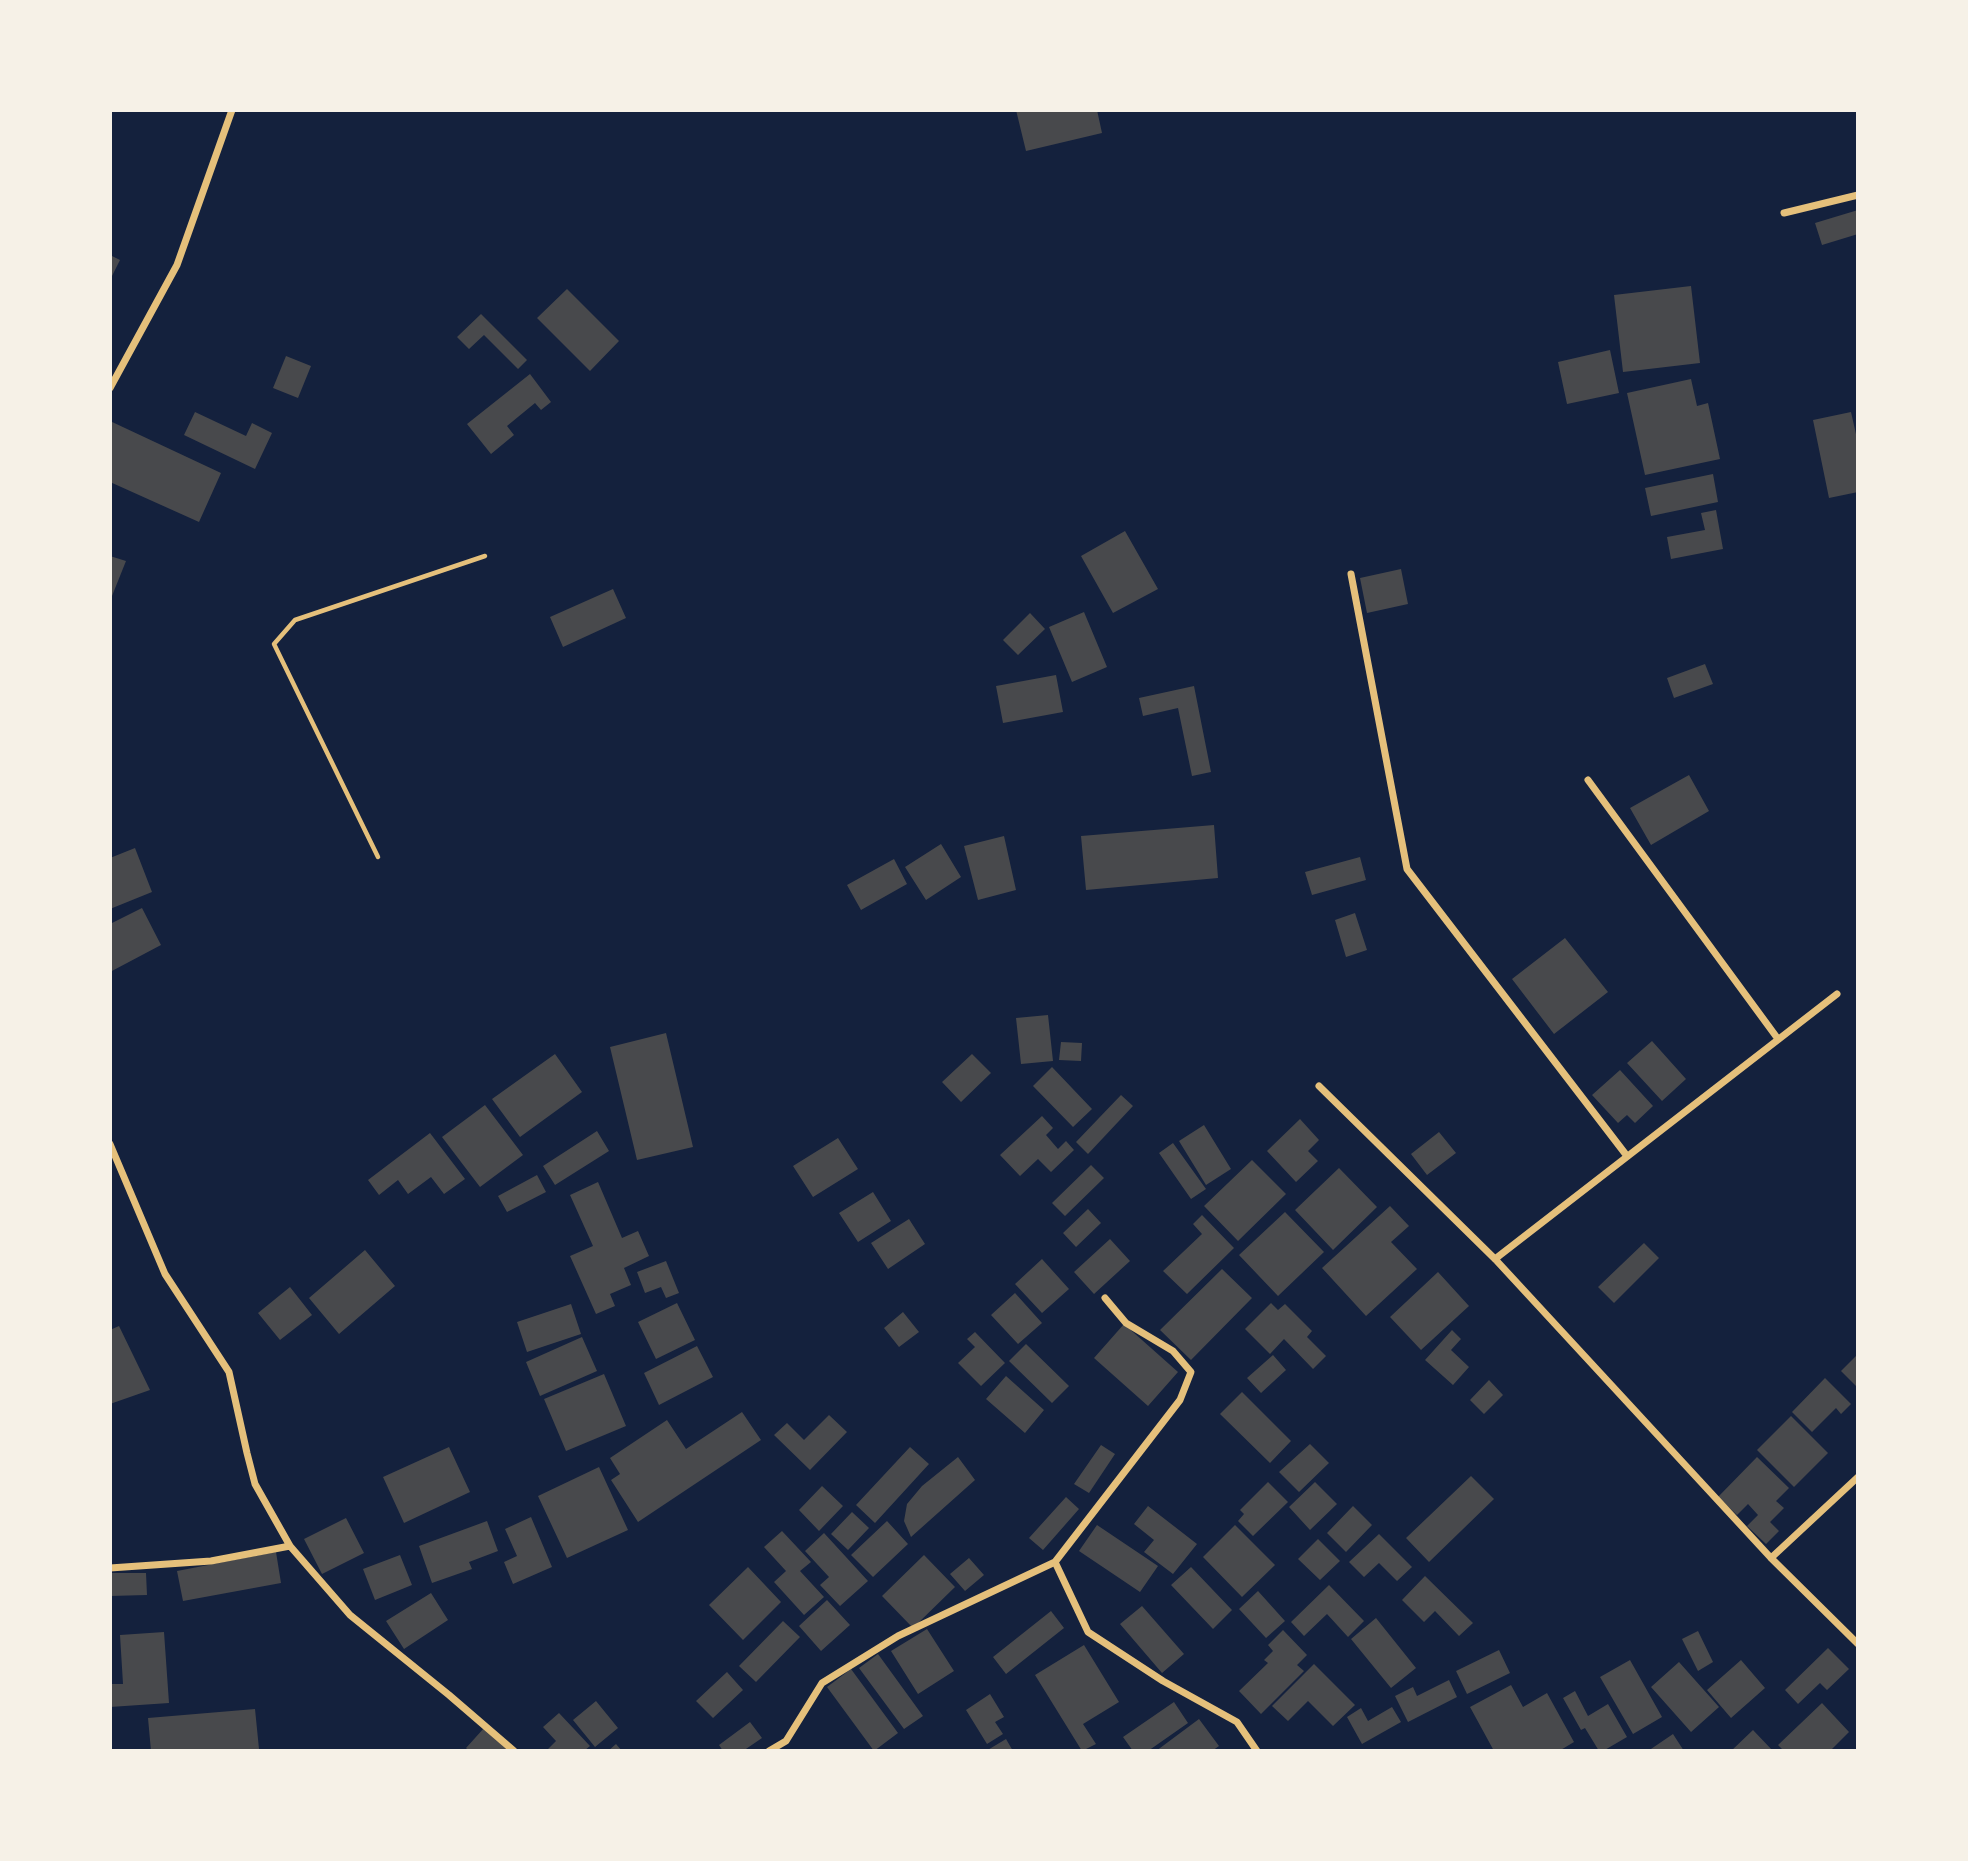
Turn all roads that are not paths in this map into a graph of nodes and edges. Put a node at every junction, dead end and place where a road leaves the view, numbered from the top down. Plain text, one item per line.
1 (232, 110) edge
2 (1858, 195) edge
3 (1784, 213) dead end
4 (110, 388) edge
5 (1351, 574) dead end
6 (1588, 780) dead end
7 (1836, 994) dead end
8 (1778, 1039) junction
9 (1320, 1086) dead end
10 (110, 1144) edge
11 (1627, 1156) junction
12 (1495, 1259) junction
13 (1105, 1298) dead end
14 (1858, 1476) edge
15 (290, 1546) junction
16 (1771, 1558) junction
17 (1055, 1562) junction
18 (110, 1568) edge
19 (1858, 1644) edge
20 (514, 1751) edge
21 (769, 1751) edge
22 (1257, 1751) edge

1 - 4 street
2 - 3 street
5 - 11 street
6 - 8 street
7 - 8 street
8 - 11 street
9 - 12 street
10 - 15 street
11 - 12 street
12 - 16 street
13 - 17 street
14 - 16 street
15 - 18 street
15 - 20 street
16 - 19 street
17 - 21 street
17 - 22 street

